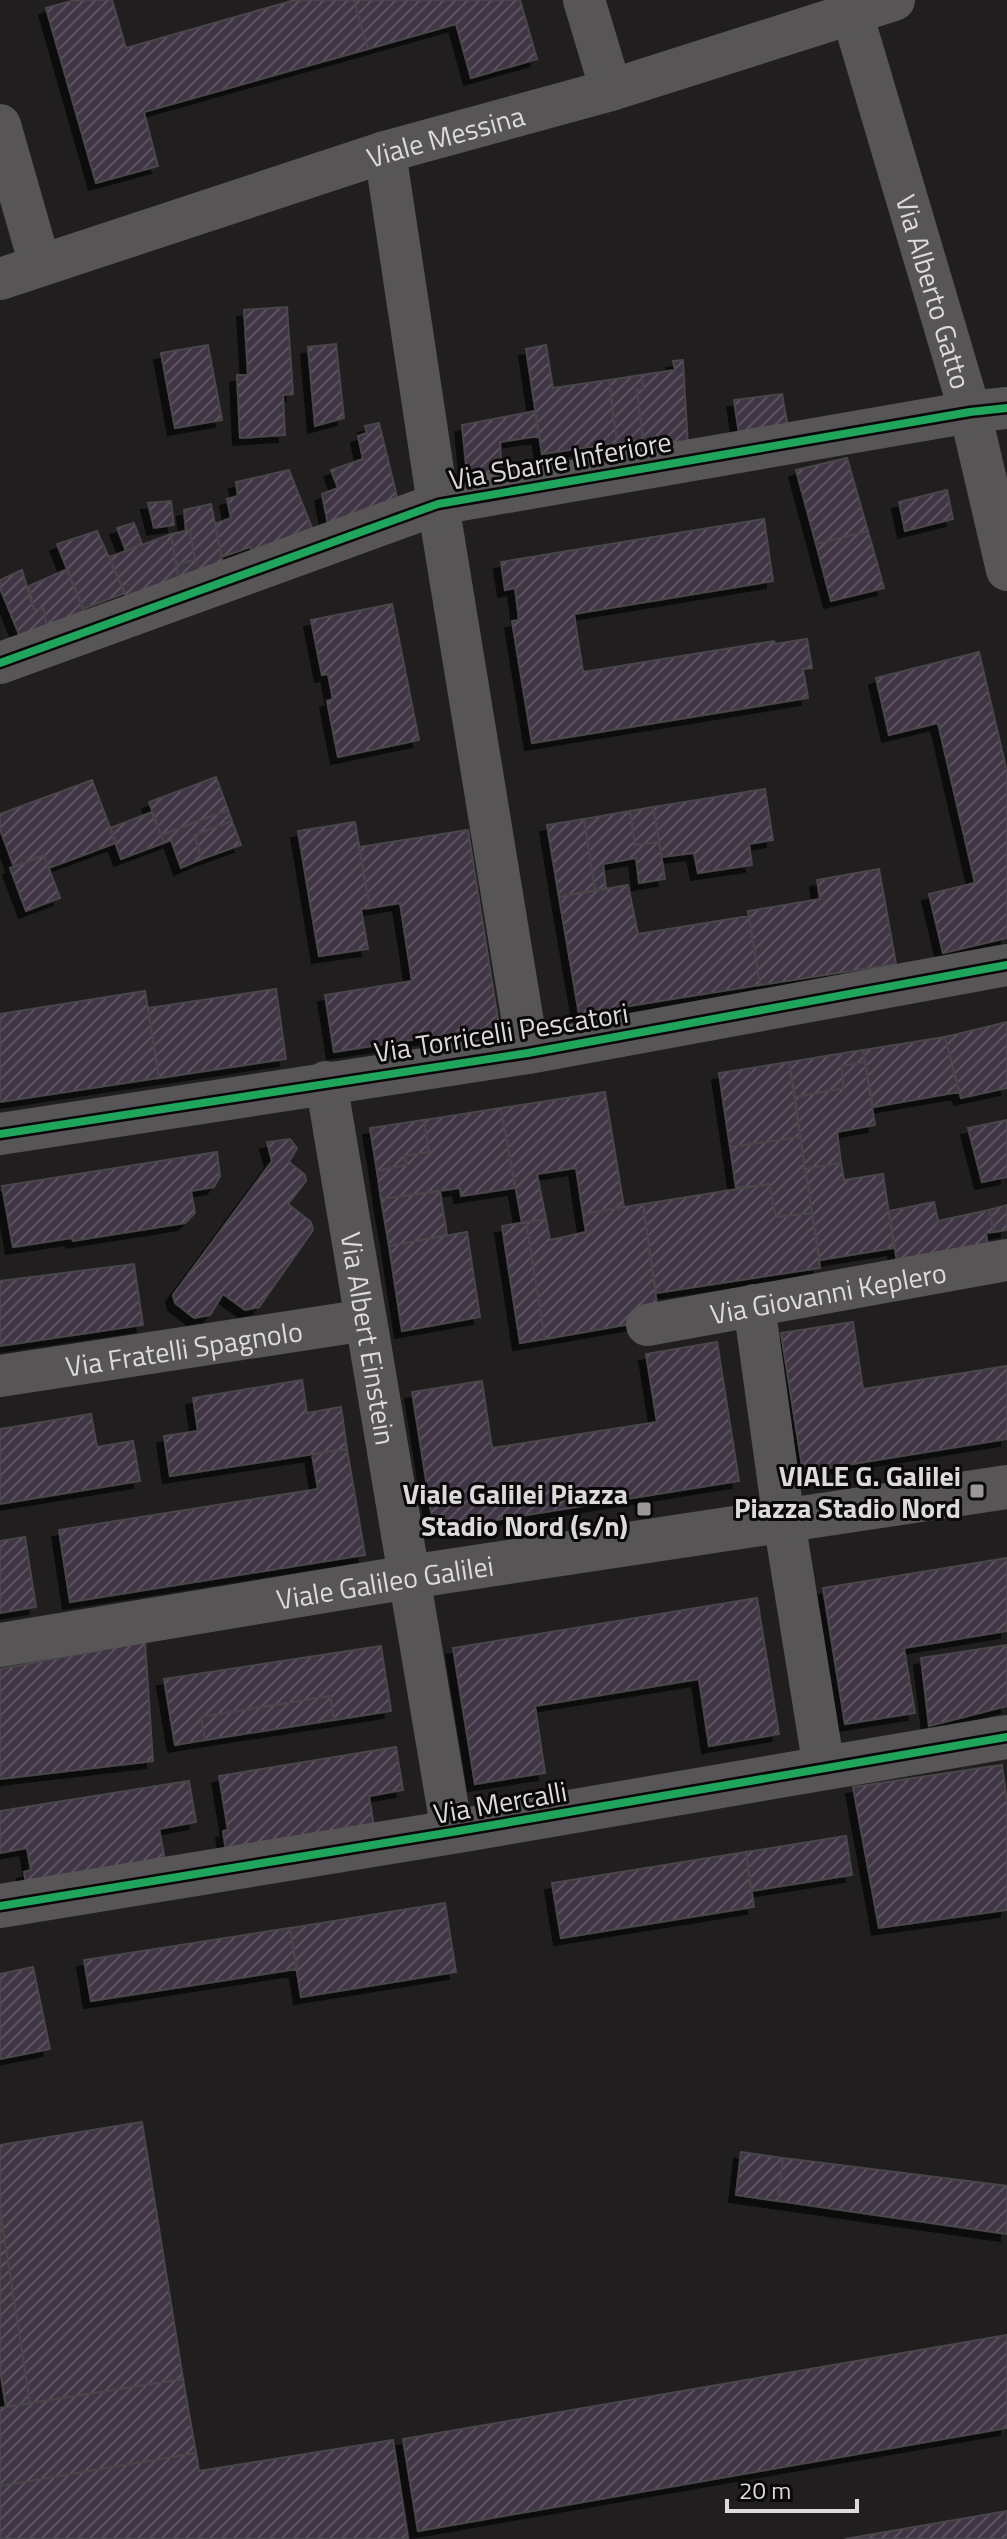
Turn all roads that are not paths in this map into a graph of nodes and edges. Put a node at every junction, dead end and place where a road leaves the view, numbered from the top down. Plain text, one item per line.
1 (584, 0) edge
2 (894, 0) edge
3 (850, 7) edge
4 (611, 90) junction
5 (0, 125) edge
6 (385, 152) junction
7 (40, 265) junction
8 (0, 279) edge
9 (989, 410) edge
10 (438, 504) junction
11 (1007, 570) edge
12 (0, 663) edge
13 (1007, 965) edge
14 (528, 1053) junction
15 (326, 1082) junction
16 (0, 1134) edge
17 (1007, 1260) edge
18 (754, 1305) junction
19 (366, 1320) junction
20 (647, 1325) dead end
21 (0, 1376) edge
22 (1007, 1487) edge
23 (784, 1521) junction
24 (409, 1577) junction
25 (0, 1645) edge
26 (1007, 1737) edge
27 (824, 1768) junction
28 (452, 1832) junction
29 (0, 1906) edge

1 - 4 street
2 - 3 street, Viale Messina
3 - 4 street, Viale Messina
3 - 9 street, Via Alberto Gatto
4 - 6 street, Viale Messina
5 - 7 street
6 - 7 street, Viale Messina
6 - 10 street
7 - 8 street, Viale Messina
9 - 10 street, Via Sbarre Inferiore
9 - 11 street, Via Alberto Gatto
10 - 12 street, Via Sbarre Inferiore
10 - 14 street
13 - 14 street, Via Torricelli Pescatori
14 - 15 street, Via Torricelli Pescatori
15 - 16 street, Via Torricelli Pescatori
15 - 19 street, Via Albert Einstein
17 - 18 street, Via Giovanni Keplero
18 - 20 street, Via Giovanni Keplero
18 - 23 street
19 - 21 street, Via Fratelli Spagnolo
19 - 24 street, Via Albert Einstein
22 - 23 street, Viale Galileo Galilei
23 - 24 street, Viale Galileo Galilei
23 - 27 street
24 - 25 street, Viale Galileo Galilei
24 - 28 street, Via Albert Einstein
26 - 27 street, Via Mercalli
27 - 28 street, Via Mercalli
28 - 29 street, Via Mercalli

